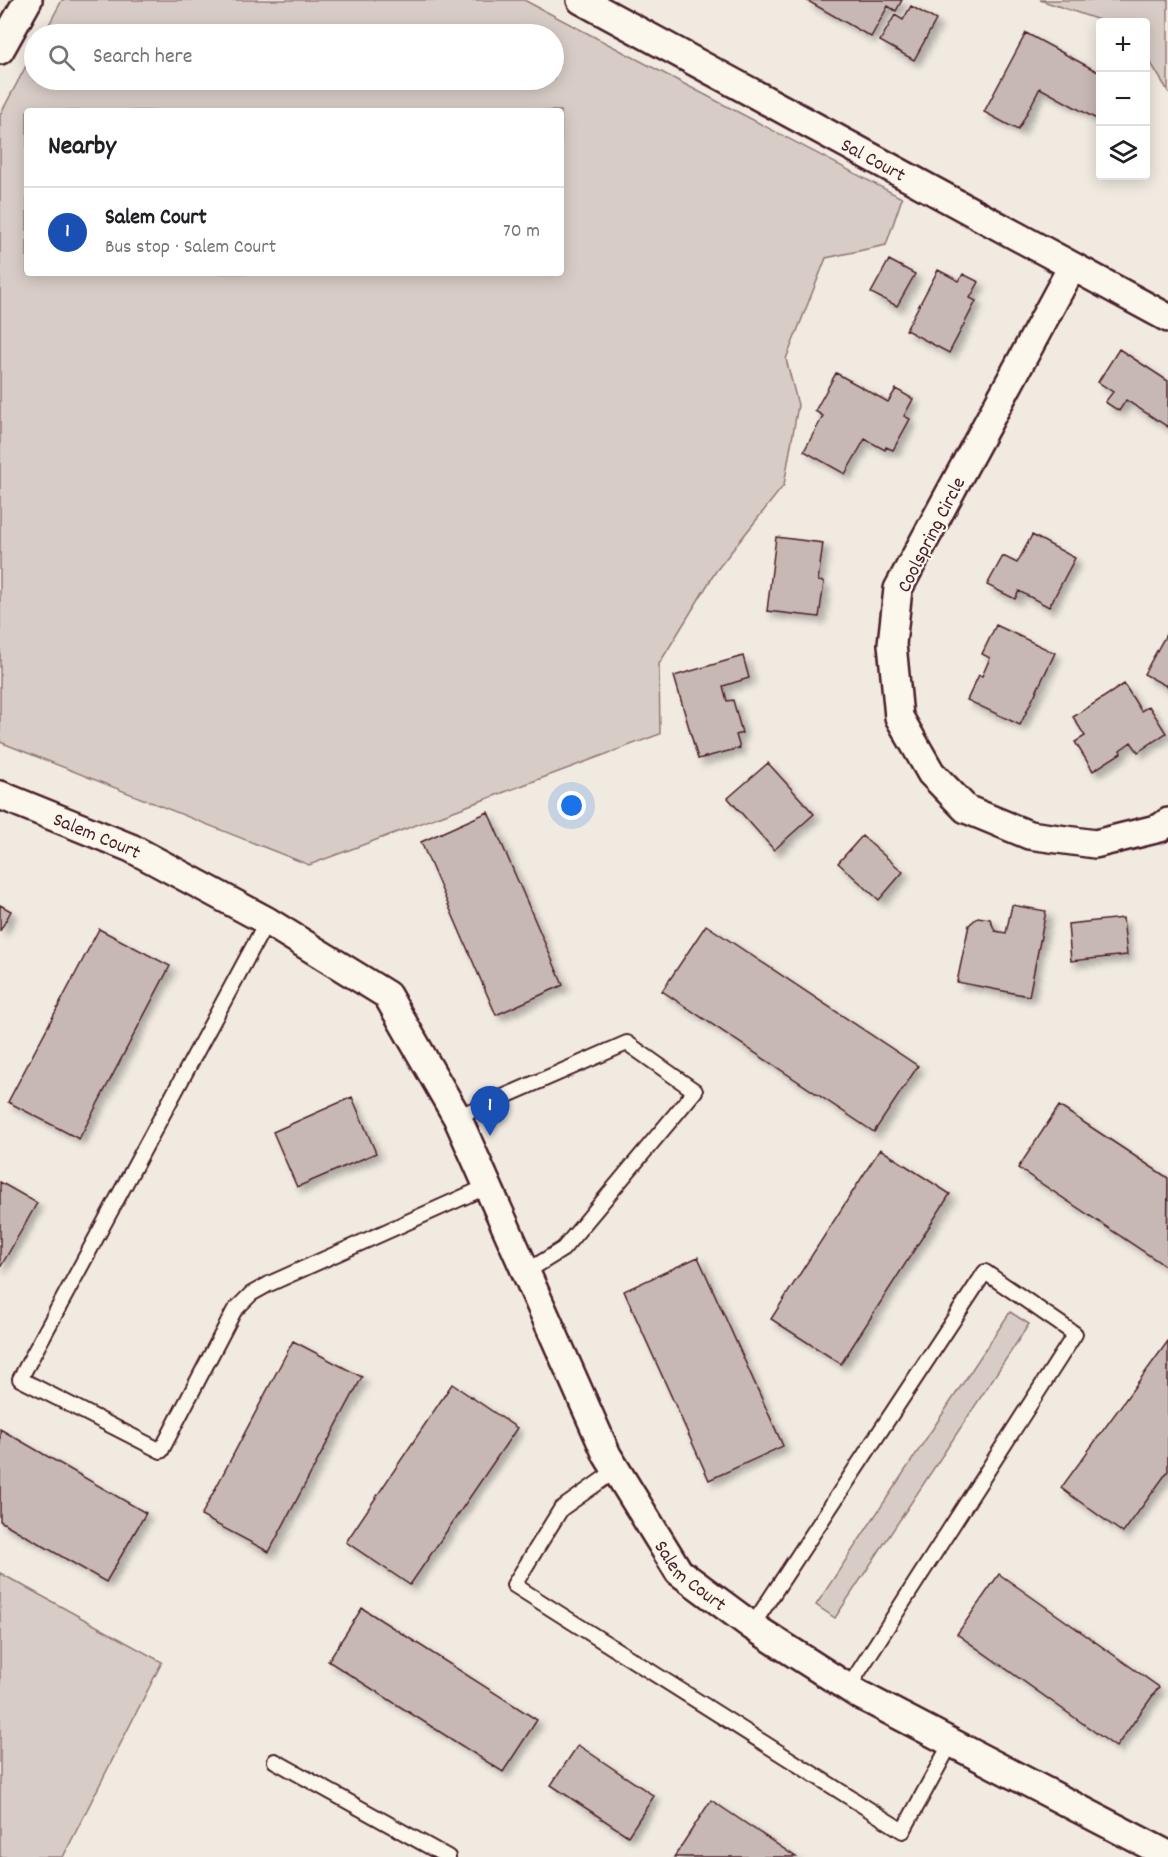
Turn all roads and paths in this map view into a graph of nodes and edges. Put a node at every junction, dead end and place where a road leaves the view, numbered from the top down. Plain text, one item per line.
1 (28, 0) edge
2 (580, 0) edge
3 (0, 50) edge
4 (1072, 267) junction
5 (1168, 318) edge
6 (0, 795) edge
7 (1168, 822) edge
8 (267, 921) junction
9 (457, 1117) junction
10 (488, 1186) junction
11 (526, 1272) junction
12 (616, 1470) junction
13 (752, 1626) junction
14 (848, 1688) junction
15 (951, 1743) junction
16 (275, 1761) dead end
17 (1168, 1855) edge
18 (448, 1857) edge

1 - 3 street
2 - 4 street, Sal Court
4 - 5 street, Sal Court
4 - 7 street, Coolspring Circle
6 - 8 street, Salem Court
8 - 9 street, Salem Court
8 - 10 lane
9 - 10 street, Salem Court
9 - 11 lane
10 - 11 street, Salem Court
11 - 12 street, Salem Court
12 - 13 street, Salem Court
12 - 15 lane
13 - 14 street, Salem Court
13 - 14 lane
14 - 15 street, Salem Court
15 - 17 street, Salem Court
16 - 18 lane

